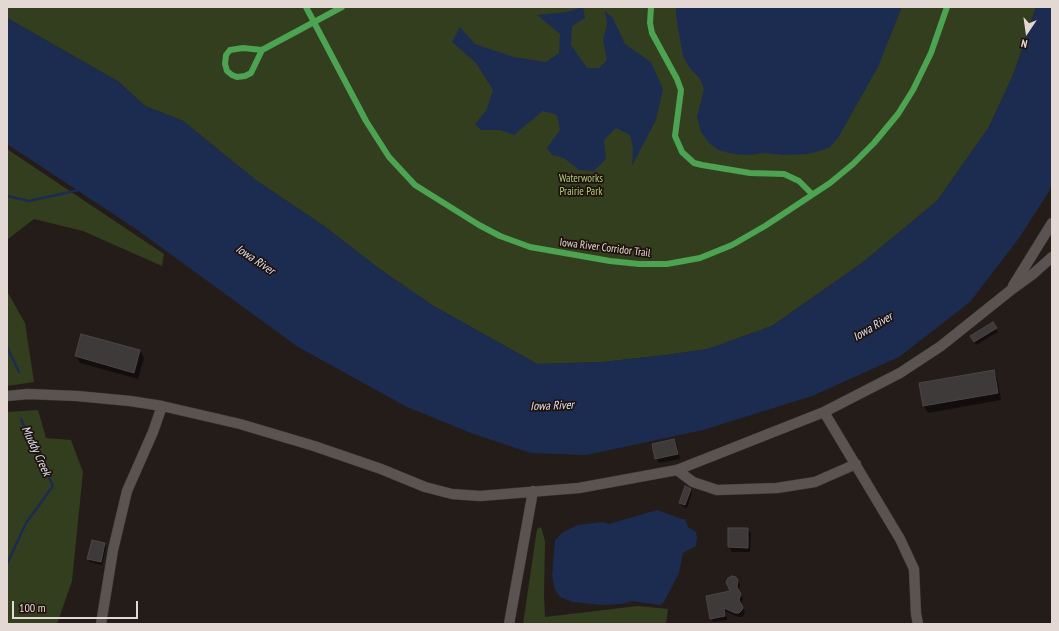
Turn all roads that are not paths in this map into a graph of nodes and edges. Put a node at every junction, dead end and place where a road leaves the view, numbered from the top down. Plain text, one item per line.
1 (1052, 224) edge
2 (1052, 257) edge
3 (1011, 290) junction
4 (7, 396) edge
5 (162, 406) junction
6 (824, 412) junction
7 (856, 464) junction
8 (677, 470) junction
9 (533, 491) junction
10 (101, 624) edge
11 (509, 624) edge
12 (918, 624) edge

1 - 3 lane
2 - 3 lane
3 - 6 lane
4 - 5 lane
5 - 9 lane
5 - 10 lane
6 - 7 lane
6 - 8 lane
7 - 8 lane
7 - 12 lane
8 - 9 lane
9 - 11 lane

